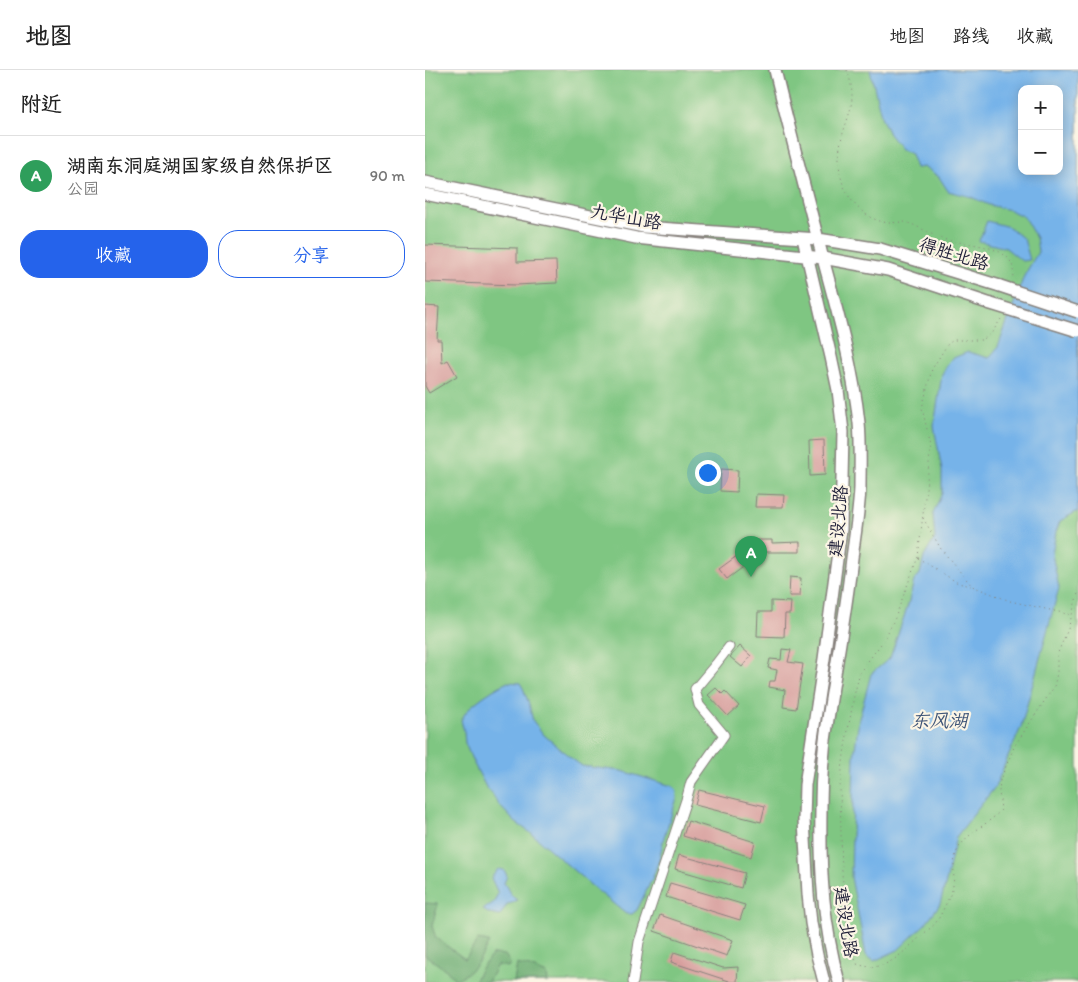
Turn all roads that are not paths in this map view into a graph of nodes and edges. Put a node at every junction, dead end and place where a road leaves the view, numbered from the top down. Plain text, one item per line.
1 (775, 70) edge
2 (425, 182) edge
3 (425, 194) edge
4 (803, 238) junction
5 (818, 239) junction
6 (807, 256) junction
7 (823, 258) junction
8 (1078, 312) edge
9 (1078, 331) edge
10 (729, 647) dead end
11 (633, 982) edge
12 (824, 982) edge
13 (839, 982) edge

1 - 5 main road, 建设北路
2 - 4 main road, 九华山路
3 - 6 main road, 九华山路
4 - 5 main road, 九华山路
4 - 6 main road
5 - 7 main road, 建设北路
5 - 8 main road, 得胜北路, bridge
6 - 7 main road, 九华山路
6 - 12 main road
7 - 9 main road, 得胜北路, bridge
7 - 13 main road, 建设北路
10 - 11 street

